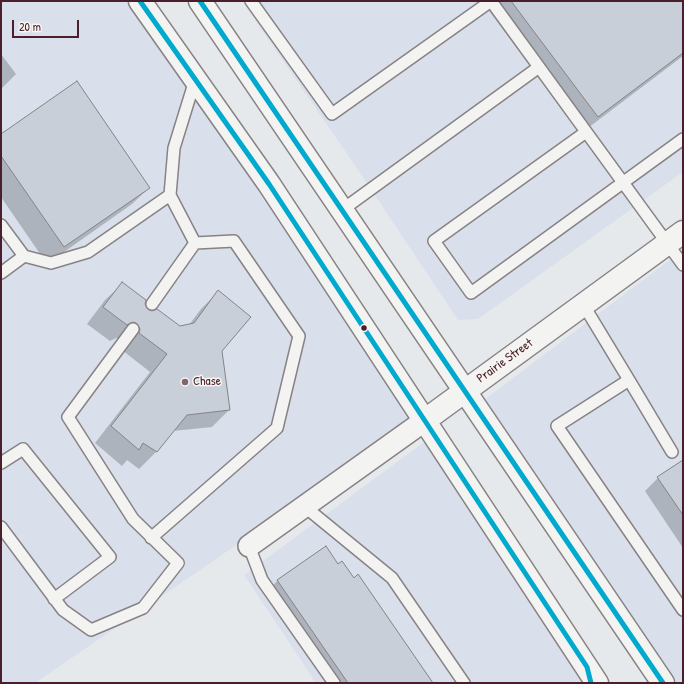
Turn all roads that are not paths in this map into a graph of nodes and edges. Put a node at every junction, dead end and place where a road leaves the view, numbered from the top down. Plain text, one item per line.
1 (140, 1) edge
2 (200, 1) edge
3 (251, 1) edge
4 (539, 67) junction
5 (195, 80) junction
6 (586, 132) junction
7 (683, 139) edge
8 (623, 183) junction
9 (170, 195) junction
10 (342, 210) junction
11 (1, 225) edge
12 (675, 238) edge
13 (195, 244) junction
14 (24, 256) junction
15 (683, 265) edge
16 (1, 272) edge
17 (152, 304) dead end
18 (583, 304) junction
19 (133, 329) dead end
20 (629, 380) junction
21 (465, 390) junction
22 (424, 420) junction
23 (672, 452) dead end
24 (1, 463) edge
25 (304, 506) junction
26 (1, 527) edge
27 (151, 538) junction
28 (249, 546) joint
29 (54, 599) junction
30 (683, 610) edge
31 (592, 678) edge
32 (334, 683) edge
33 (464, 683) edge
34 (663, 683) edge

1 - 5 main road
2 - 10 main road
3 - 4 lane
4 - 6 lane
4 - 10 lane
5 - 9 lane
5 - 22 main road
6 - 8 lane
6 - 8 lane
7 - 8 lane
8 - 12 lane
9 - 13 lane
9 - 14 lane
10 - 21 main road
11 - 14 lane
12 - 15 lane
12 - 18 main road, Prairie Street
13 - 17 lane
13 - 27 lane
14 - 16 lane
18 - 20 lane
18 - 21 main road, Prairie Street
19 - 27 lane
20 - 23 lane
20 - 30 lane
21 - 22 main road, Prairie Street
21 - 34 main road
22 - 25 street, Prairie Street
22 - 31 main road
24 - 29 lane
25 - 28 street, Prairie Street
25 - 33 lane
26 - 29 lane
27 - 29 lane
28 - 32 lane

